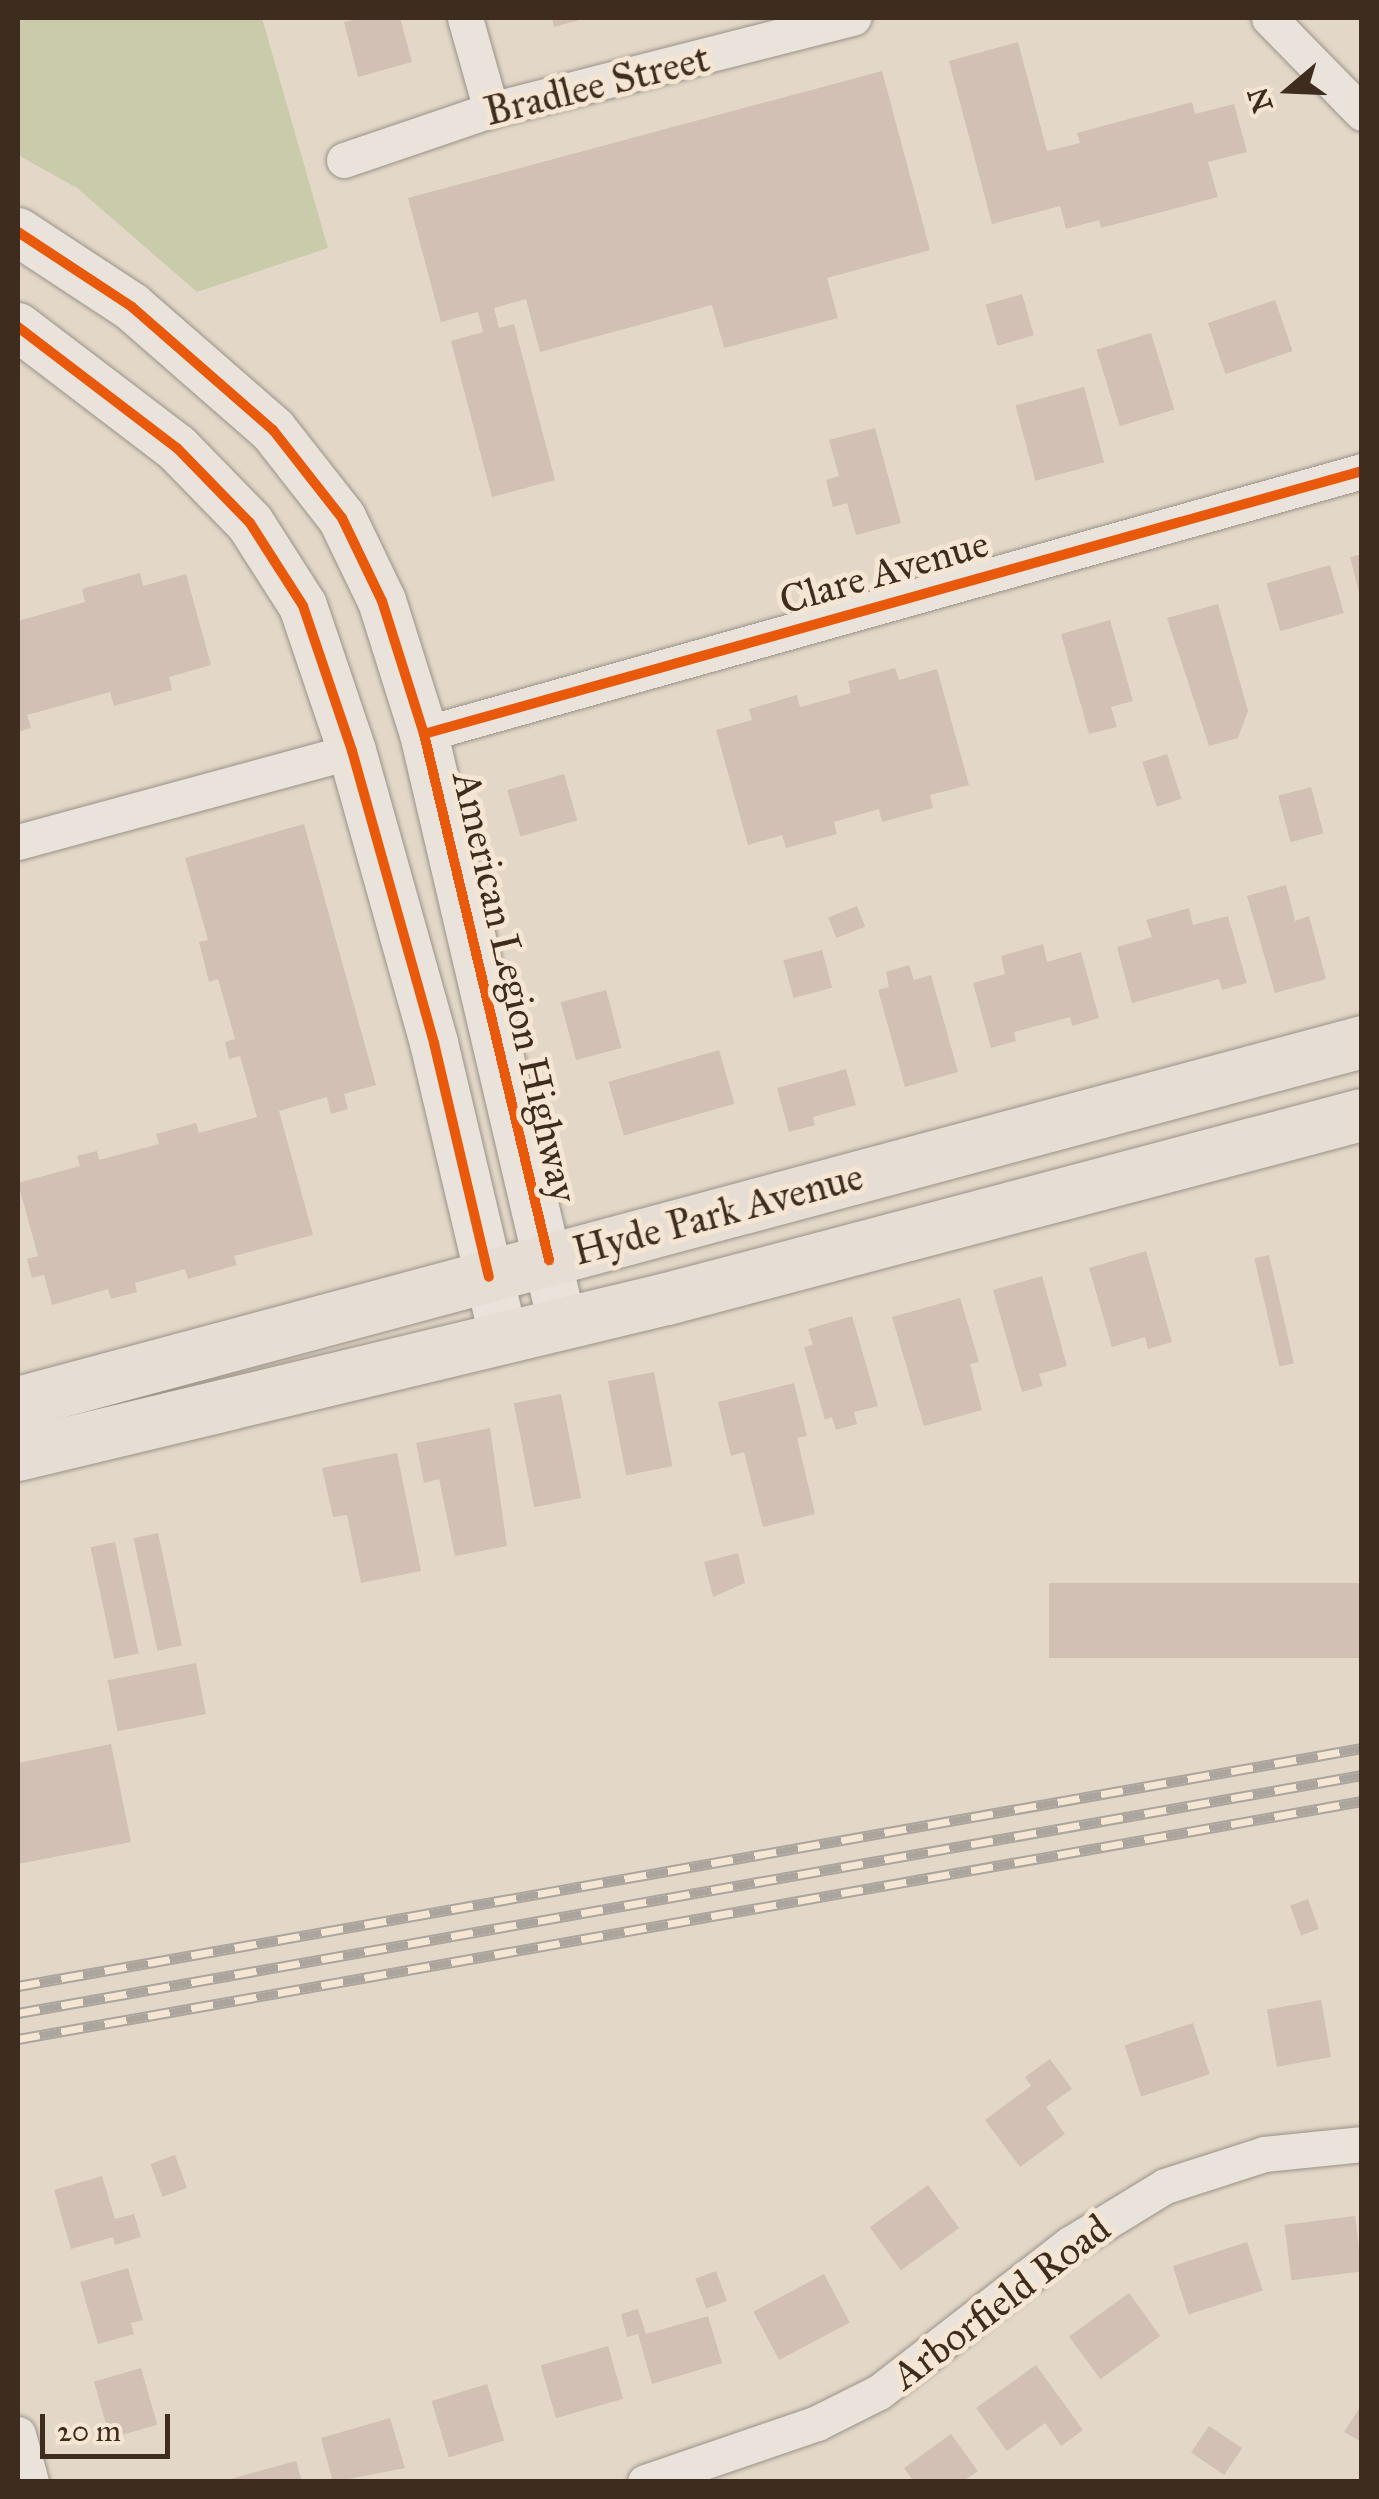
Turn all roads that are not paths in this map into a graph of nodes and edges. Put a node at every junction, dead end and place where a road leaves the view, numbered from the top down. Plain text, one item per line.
1 (465, 18) edge
2 (852, 18) edge
3 (1268, 18) edge
4 (491, 110) junction
5 (1362, 113) edge
6 (344, 160) dead end
7 (18, 232) edge
8 (18, 327) edge
9 (1362, 471) edge
10 (424, 734) junction
11 (352, 751) junction
12 (18, 842) edge
13 (1362, 1042) edge
14 (1362, 1115) edge
15 (549, 1260) junction
16 (489, 1277) junction
17 (562, 1323) junction
18 (504, 1338) junction
19 (18, 1403) edge
20 (18, 1456) edge
21 (1362, 2144) edge
22 (18, 2434) edge
23 (31, 2482) edge
24 (645, 2482) edge

1 - 4 street
2 - 4 street, Bradlee Street
3 - 5 street
4 - 6 street, Bradlee Street
7 - 10 main road, American Legion Highway
8 - 11 main road
9 - 10 street, Clare Avenue
10 - 15 main road, American Legion Highway
11 - 12 street
11 - 16 main road
13 - 15 main road, Hyde Park Avenue
14 - 17 main road, Hyde Park Avenue
15 - 16 main road, Hyde Park Avenue
15 - 17 main road, American Legion Highway
16 - 18 main road
16 - 19 main road, Hyde Park Avenue
17 - 18 main road, Hyde Park Avenue
18 - 20 main road, Hyde Park Avenue
21 - 24 street, Arborfield Road
22 - 23 street

